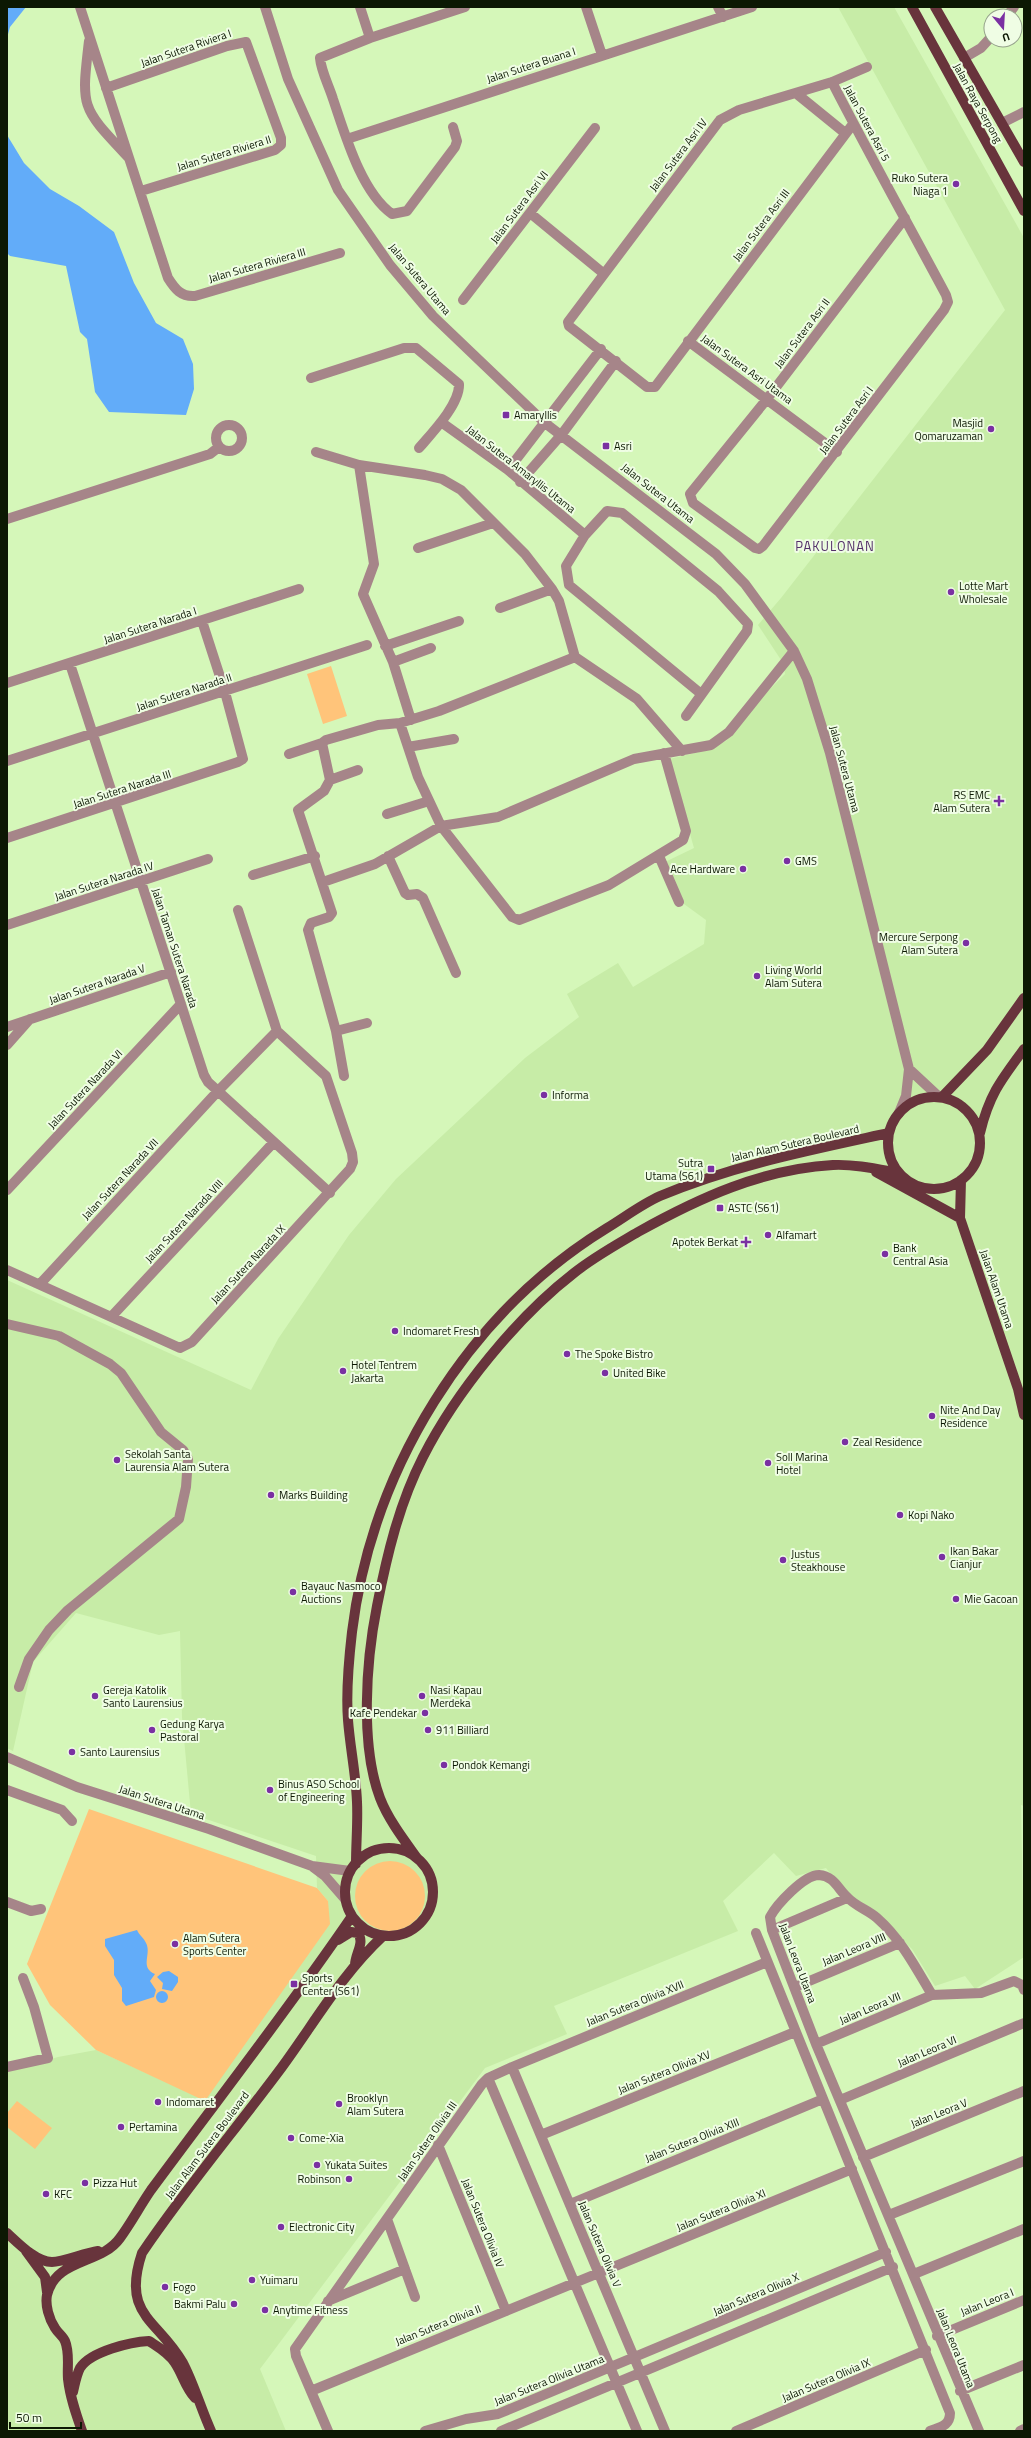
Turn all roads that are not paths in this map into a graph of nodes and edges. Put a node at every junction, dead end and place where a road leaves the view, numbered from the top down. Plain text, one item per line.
1 (80, 7) edge
2 (265, 7) edge
3 (360, 7) edge
4 (465, 7) edge
5 (586, 7) edge
6 (718, 7) edge
7 (750, 7) edge
8 (912, 7) edge
9 (935, 7) edge
10 (723, 17) junction
11 (90, 37) junction
12 (370, 38) junction
13 (983, 46) edge
14 (602, 55) junction
15 (964, 58) junction
16 (868, 67) dead end
17 (832, 82) junction
18 (106, 88) junction
19 (265, 91) joint
20 (797, 94) junction
21 (1024, 112) edge
22 (1002, 123) junction
23 (853, 124) junction
24 (453, 127) dead end
25 (595, 128) dead end
26 (845, 133) junction
27 (347, 139) junction
28 (130, 160) junction
29 (1024, 162) edge
30 (141, 191) junction
31 (1024, 211) edge
32 (530, 213) junction
33 (905, 218) junction
34 (340, 254) dead end
35 (603, 273) junction
36 (463, 300) dead end
37 (948, 302) joint
38 (688, 341) junction
39 (601, 349) junction
40 (616, 361) junction
41 (312, 378) dead end
42 (767, 399) junction
43 (441, 422) junction
44 (546, 423) junction
45 (562, 434) junction
46 (219, 447) dead end
47 (420, 448) dead end
48 (316, 452) dead end
49 (837, 452) junction
50 (359, 464) junction
51 (508, 470) junction
52 (520, 482) junction
53 (7, 519) edge
54 (493, 523) junction
55 (585, 535) junction
56 (418, 548) dead end
57 (759, 549) joint
58 (299, 589) dead end
59 (552, 589) junction
60 (500, 608) dead end
61 (202, 621) junction
62 (459, 621) dead end
63 (367, 645) dead end
64 (385, 646) junction
65 (431, 648) dead end
66 (794, 651) junction
67 (575, 657) junction
68 (393, 662) junction
69 (70, 664) junction
70 (7, 683) edge
71 (225, 692) junction
72 (700, 693) junction
73 (686, 716) dead end
74 (411, 720) junction
75 (400, 723) junction
76 (93, 734) junction
77 (454, 738) dead end
78 (322, 743) junction
79 (408, 747) junction
80 (682, 751) junction
81 (664, 753) junction
82 (289, 754) dead end
83 (7, 761) edge
84 (358, 770) dead end
85 (330, 780) junction
86 (429, 801) junction
87 (116, 804) junction
88 (387, 814) dead end
89 (441, 826) junction
90 (7, 838) edge
91 (315, 856) junction
92 (388, 856) junction
93 (658, 856) junction
94 (208, 859) dead end
95 (252, 875) dead end
96 (141, 880) junction
97 (323, 882) junction
98 (679, 902) dead end
99 (238, 910) dead end
100 (7, 925) edge
101 (171, 972) junction
102 (456, 973) dead end
103 (1024, 998) edge
104 (181, 1004) junction
105 (30, 1019) junction
106 (367, 1023) dead end
107 (7, 1027) edge
108 (276, 1031) junction
109 (336, 1031) junction
110 (7, 1045) edge
111 (1024, 1050) edge
112 (909, 1069) junction
113 (344, 1076) dead end
114 (218, 1091) junction
115 (940, 1097) junction
116 (899, 1113) junction
117 (889, 1133) junction
118 (980, 1133) junction
119 (274, 1142) junction
120 (869, 1167) junction
121 (899, 1173) junction
122 (961, 1180) junction
123 (7, 1190) edge
124 (330, 1193) junction
125 (960, 1218) junction
126 (7, 1270) edge
127 (40, 1284) junction
128 (112, 1316) junction
129 (7, 1324) edge
130 (1024, 1415) edge
131 (19, 1687) dead end
132 (7, 1757) edge
133 (7, 1790) edge
134 (72, 1821) dead end
135 (417, 1858) junction
136 (312, 1866) junction
137 (353, 1868) junction
138 (847, 1898) junction
139 (345, 1899) junction
140 (7, 1902) edge
141 (41, 1909) dead end
142 (352, 1916) junction
143 (772, 1930) junction
144 (756, 1933) dead end
145 (383, 1936) junction
146 (334, 1942) junction
147 (900, 1943) junction
148 (767, 1962) junction
149 (355, 1965) junction
150 (23, 1978) dead end
151 (795, 1987) junction
152 (1024, 1990) edge
153 (932, 1995) junction
154 (1024, 2024) edge
155 (796, 2032) junction
156 (816, 2044) junction
157 (7, 2067) edge
158 (512, 2067) junction
159 (488, 2078) junction
160 (1024, 2091) edge
161 (823, 2099) junction
162 (840, 2100) junction
163 (541, 2135) junction
164 (438, 2145) junction
165 (863, 2157) junction
166 (1024, 2161) edge
167 (852, 2169) junction
168 (570, 2204) junction
169 (889, 2216) junction
170 (387, 2220) junction
171 (1024, 2229) edge
172 (7, 2234) edge
173 (25, 2249) junction
174 (108, 2250) junction
175 (886, 2252) junction
176 (893, 2267) junction
177 (405, 2269) junction
178 (599, 2273) junction
179 (914, 2274) junction
180 (574, 2283) junction
181 (47, 2296) junction
182 (415, 2297) dead end
183 (1024, 2300) edge
184 (326, 2302) junction
185 (506, 2310) junction
186 (937, 2336) junction
187 (926, 2350) junction
188 (634, 2358) junction
189 (1024, 2365) edge
190 (610, 2368) junction
191 (640, 2372) junction
192 (617, 2382) junction
193 (311, 2390) junction
194 (960, 2391) junction
195 (198, 2401) junction
196 (72, 2402) junction
197 (498, 2414) junction
198 (502, 2430) edge
199 (1024, 2430) edge
200 (82, 2431) edge
201 (211, 2431) edge
202 (328, 2431) edge
203 (425, 2431) edge
204 (637, 2431) edge
205 (665, 2431) edge
206 (736, 2431) edge
207 (930, 2431) edge
208 (979, 2431) edge
209 (1020, 2431) edge

1 - 11 street
2 - 44 street, Jalan Sutera Utama
3 - 12 street
4 - 12 street
5 - 14 street
6 - 10 street
7 - 10 street, Jalan Sutera Buana I
8 - 31 main road, Jalan Raya Serpong
9 - 15 main road, Jalan Raya Serpong
10 - 14 street, Jalan Sutera Buana I
11 - 18 street
11 - 28 street
12 - 27 street
13 - 15 street
14 - 27 street, Jalan Sutera Buana I
15 - 22 main road, Jalan Raya Serpong
16 - 17 street, Jalan Sutera Asri IV
17 - 20 street, Jalan Sutera Asri IV
17 - 23 street, Jalan Sutera Asri 5
18 - 19 street, Jalan Sutera Riviera I
18 - 28 street
19 - 30 street, Jalan Sutera Riviera II
20 - 26 street
20 - 35 street, Jalan Sutera Asri IV
21 - 22 street
22 - 29 main road, Jalan Raya Serpong
23 - 26 street, Jalan Sutera Asri III
23 - 33 street, Jalan Sutera Asri 5
24 - 27 street
25 - 32 street, Jalan Sutera Asri VI
26 - 38 street, Jalan Sutera Asri III
28 - 30 street
30 - 34 street, Jalan Sutera Riviera III
32 - 35 street
32 - 36 street, Jalan Sutera Asri VI
33 - 37 street, Jalan Sutera Asri 5
33 - 42 street, Jalan Sutera Asri II
35 - 39 street, Jalan Sutera Asri Utama
37 - 49 street, Jalan Sutera Asri I
38 - 40 street, Jalan Sutera Asri Utama
38 - 42 street, Jalan Sutera Asri Utama
39 - 40 street, Jalan Sutera Asri Utama
39 - 44 street
40 - 45 street
41 - 43 street
42 - 49 street, Jalan Sutera Asri Utama
42 - 57 street, Jalan Sutera Asri II
43 - 47 street
43 - 51 street, Jalan Sutera Amaryllis Utama
44 - 45 street, Jalan Sutera Utama
44 - 51 street
45 - 52 street
45 - 66 street, Jalan Sutera Utama
46 - 53 street
48 - 50 street
49 - 57 street, Jalan Sutera Asri I
50 - 54 street
50 - 64 street
51 - 52 street, Jalan Sutera Amaryllis Utama
52 - 55 street, Jalan Sutera Amaryllis Utama
54 - 56 street
54 - 59 street
55 - 72 street
55 - 72 street
58 - 61 street, Jalan Sutera Narada I
59 - 60 street
59 - 67 street
61 - 69 street, Jalan Sutera Narada I
61 - 71 street
62 - 64 street
63 - 71 street, Jalan Sutera Narada II
64 - 68 street
65 - 68 street
66 - 80 street
66 - 112 street, Jalan Sutera Utama
67 - 74 street
67 - 80 street
68 - 74 street
69 - 70 street, Jalan Sutera Narada I
69 - 76 street, Jalan Taman Sutera Narada
71 - 76 street, Jalan Sutera Narada II
71 - 87 street, Jalan Sutera Narada III
72 - 73 street
74 - 75 street
75 - 78 street
75 - 79 street
76 - 83 street, Jalan Sutera Narada II
76 - 87 street, Jalan Taman Sutera Narada
77 - 79 street
78 - 82 street
78 - 85 street
79 - 86 street
80 - 81 street
81 - 89 street
81 - 93 street
84 - 85 street
85 - 91 street
86 - 88 street
86 - 89 street
87 - 90 street, Jalan Sutera Narada III
87 - 96 street, Jalan Taman Sutera Narada
89 - 92 street
89 - 93 street
91 - 95 street
91 - 97 street
92 - 97 street
92 - 102 street
93 - 98 street
94 - 96 street, Jalan Sutera Narada IV
96 - 100 street, Jalan Sutera Narada IV
96 - 101 street, Jalan Taman Sutera Narada
97 - 109 street
99 - 108 street
101 - 104 street, Jalan Taman Sutera Narada
101 - 105 street, Jalan Sutera Narada V
103 - 115 main road
104 - 114 street, Jalan Taman Sutera Narada
104 - 123 street, Jalan Sutera Narada VI
105 - 107 street, Jalan Sutera Narada V
105 - 110 street
106 - 109 street
108 - 114 street, Jalan Sutera Narada VII
108 - 124 street, Jalan Sutera Narada IX
109 - 113 street
111 - 118 main road
112 - 115 street
112 - 116 street, Jalan Sutera Utama
114 - 119 street, Jalan Taman Sutera Narada
114 - 127 street, Jalan Sutera Narada VII
115 - 116 main road
115 - 118 main road
116 - 117 main road
117 - 121 main road
117 - 137 main road, Jalan Alam Sutera Boulevard
118 - 122 main road
119 - 124 street, Jalan Taman Sutera Narada
119 - 128 street, Jalan Sutera Narada VIII
120 - 121 main road
120 - 125 main road
120 - 135 main road
121 - 122 main road
122 - 125 main road, Jalan Alam Utama
124 - 128 street, Jalan Sutera Narada IX
125 - 130 main road, Jalan Alam Utama
126 - 127 street
127 - 128 street
129 - 131 street
132 - 136 street, Jalan Sutera Utama
133 - 134 street
135 - 137 main road
135 - 145 main road
136 - 137 street, Jalan Sutera Utama
136 - 139 street, Jalan Sutera Utama
137 - 139 main road
138 - 143 street
138 - 143 street, Jalan Leora Utama
138 - 147 street, Jalan Leora Utama
139 - 142 main road
140 - 141 street
142 - 145 main road
142 - 146 main road, Jalan Alam Sutera Boulevard
143 - 151 street, Jalan Leora Utama
144 - 148 street
145 - 149 main road, Jalan Alam Sutera Boulevard
146 - 149 main road
146 - 174 main road, Jalan Alam Sutera Boulevard
147 - 151 street, Jalan Leora VIII
147 - 153 street, Jalan Leora Utama
148 - 155 street
148 - 158 street, Jalan Sutera Olivia XVII
149 - 195 main road, Jalan Alam Sutera Boulevard
150 - 157 street
151 - 156 street, Jalan Leora Utama
152 - 153 street
153 - 156 street, Jalan Leora VII
154 - 162 street, Jalan Leora VI
155 - 161 street
155 - 163 street, Jalan Sutera Olivia XV
156 - 162 street, Jalan Leora Utama
158 - 159 street, Jalan Sutera Olivia XVII
158 - 163 street, Jalan Sutera Olivia V
159 - 164 street, Jalan Sutera Olivia III
159 - 180 street
160 - 165 street, Jalan Leora V
161 - 167 street
161 - 168 street, Jalan Sutera Olivia XIII
162 - 165 street, Jalan Leora Utama
163 - 168 street, Jalan Sutera Olivia V
164 - 170 street, Jalan Sutera Olivia III
164 - 185 street, Jalan Sutera Olivia IV
165 - 169 street, Jalan Leora Utama
166 - 169 street
167 - 175 street
167 - 178 street, Jalan Sutera Olivia XI
168 - 178 street, Jalan Sutera Olivia V
169 - 179 street, Jalan Leora Utama
170 - 177 street
170 - 184 street, Jalan Sutera Olivia III
171 - 179 street
172 - 173 main road
173 - 174 main road
173 - 181 main road
174 - 181 main road
175 - 176 street
175 - 188 street, Jalan Sutera Olivia X
176 - 187 street
176 - 191 street
177 - 182 street
177 - 184 street
178 - 180 street, Jalan Sutera Olivia XI
178 - 188 street, Jalan Sutera Olivia V
179 - 186 street, Jalan Leora Utama
180 - 185 street, Jalan Sutera Olivia II
180 - 190 street
181 - 196 main road
183 - 186 street, Jalan Leora I
184 - 193 street, Jalan Sutera Olivia III
185 - 193 street, Jalan Sutera Olivia II
186 - 194 street, Jalan Leora Utama
187 - 206 street, Jalan Sutera Olivia IX
187 - 207 street
188 - 190 street, Jalan Sutera Olivia Utama
188 - 191 street, Jalan Sutera Olivia V
189 - 194 street
190 - 192 street
190 - 197 street, Jalan Sutera Olivia Utama
191 - 192 street
191 - 205 street, Jalan Sutera Olivia V
192 - 198 street
192 - 204 street
193 - 202 street
194 - 208 street, Jalan Leora Utama
195 - 196 main road
195 - 201 main road
196 - 200 main road
197 - 198 street
197 - 203 street, Jalan Sutera Olivia Utama
199 - 209 street

